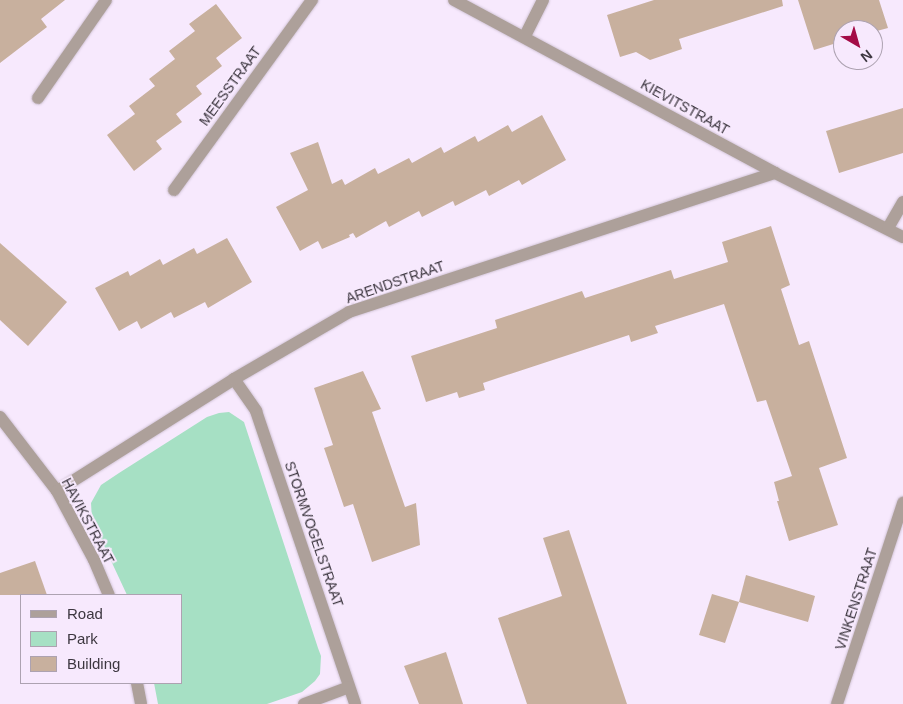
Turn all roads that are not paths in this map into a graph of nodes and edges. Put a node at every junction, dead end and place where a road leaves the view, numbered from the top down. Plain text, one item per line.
1 (106, 0) edge
2 (312, 0) edge
3 (454, 0) edge
4 (543, 0) edge
5 (525, 36) junction
6 (38, 98) dead end
7 (775, 173) junction
8 (174, 190) dead end
9 (903, 202) edge
10 (888, 228) junction
11 (903, 236) edge
12 (234, 379) junction
13 (0, 417) edge
14 (58, 491) junction
15 (903, 503) edge
16 (109, 594) edge
17 (137, 684) edge
18 (350, 688) junction
19 (141, 704) edge
20 (304, 704) edge
21 (355, 704) edge
22 (837, 704) edge

1 - 6 street
2 - 8 street, MEESSTRAAT
3 - 5 street, KIEVITSTRAAT
4 - 5 street
5 - 7 street, KIEVITSTRAAT
7 - 10 street, KIEVITSTRAAT
7 - 12 street, ARENDSTRAAT
9 - 10 street
10 - 11 street, KIEVITSTRAAT
12 - 14 street, ARENDSTRAAT
12 - 18 street, STORMVOGELSTRAAT
13 - 14 street, HAVIKSTRAAT
14 - 16 street, HAVIKSTRAAT
15 - 22 street, VINKENSTRAAT
17 - 19 street
18 - 20 street
18 - 21 street, STORMVOGELSTRAAT

